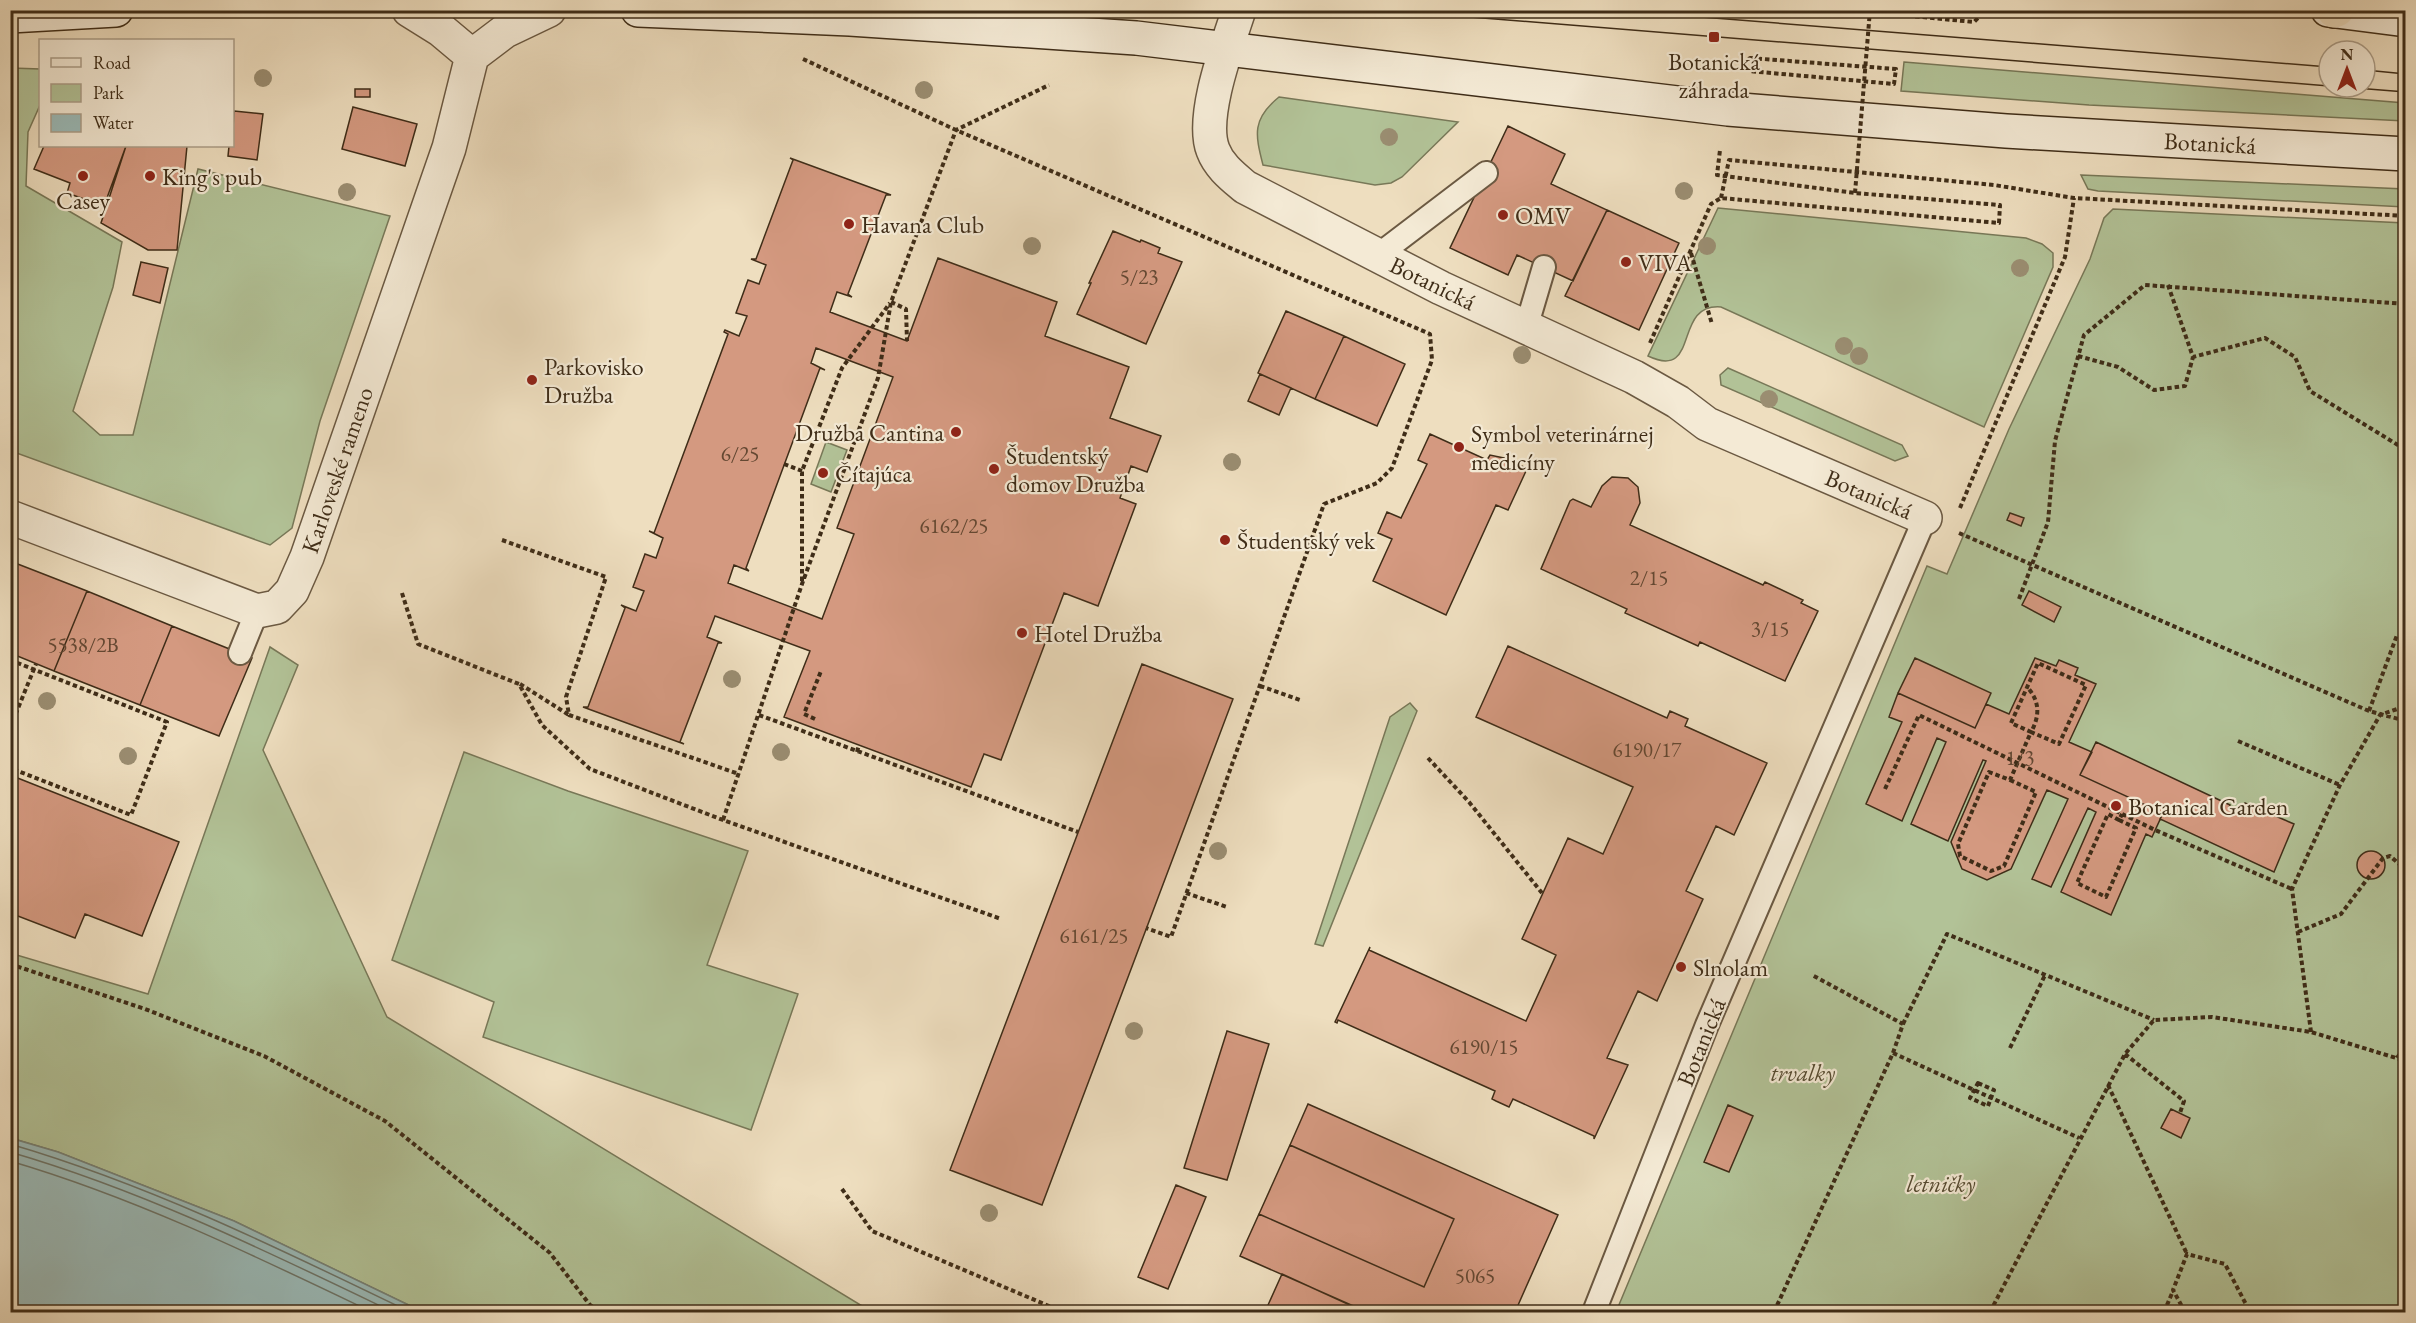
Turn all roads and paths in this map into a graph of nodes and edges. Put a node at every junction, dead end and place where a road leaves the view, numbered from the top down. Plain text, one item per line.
1 (116, 10) edge
2 (409, 10) edge
3 (549, 10) edge
4 (638, 10) edge
5 (1239, 10) edge
6 (1848, 10) edge
7 (1870, 10) edge
8 (1975, 10) edge
9 (2328, 10) edge
10 (2336, 11) edge
11 (10, 16) edge
12 (2406, 20) edge
13 (1226, 50) junction
14 (472, 56) junction
15 (803, 59) dead end
16 (1749, 71) dead end
17 (1882, 83) dead end
18 (1049, 85) dead end
19 (956, 130) junction
20 (1720, 150) dead end
21 (2406, 154) edge
22 (1486, 173) dead end
23 (1727, 177) junction
24 (1855, 193) junction
25 (1721, 198) junction
26 (2074, 198) junction
27 (2406, 216) edge
28 (1690, 252) junction
29 (1377, 256) junction
30 (1544, 267) dead end
31 (2168, 285) junction
32 (891, 302) junction
33 (2406, 304) edge
34 (1712, 324) dead end
35 (1526, 328) junction
36 (907, 341) dead end
37 (1650, 344) dead end
38 (2078, 356) junction
39 (2193, 357) junction
40 (2406, 450) edge
41 (784, 464) dead end
42 (802, 471) junction
43 (10, 517) edge
44 (1944, 522) junction
45 (502, 540) dead end
46 (2033, 564) junction
47 (802, 584) junction
48 (402, 593) dead end
49 (2019, 599) dead end
50 (256, 610) junction
51 (2397, 635) dead end
52 (240, 653) dead end
53 (10, 660) edge
54 (36, 664) dead end
55 (34, 669) junction
56 (821, 672) dead end
57 (519, 684) junction
58 (1260, 686) junction
59 (2027, 687) junction
60 (1300, 700) dead end
61 (2406, 706) edge
62 (2368, 711) junction
63 (570, 715) junction
64 (759, 715) junction
65 (2380, 715) junction
66 (170, 717) dead end
67 (816, 718) dead end
68 (2406, 721) edge
69 (167, 722) junction
70 (10, 728) edge
71 (2031, 732) junction
72 (2238, 741) dead end
73 (859, 745) dead end
74 (857, 752) junction
75 (1428, 758) dead end
76 (2017, 763) junction
77 (10, 768) edge
78 (739, 774) junction
79 (2010, 780) junction
80 (2340, 785) junction
81 (1885, 789) dead end
82 (2122, 814) junction
83 (723, 820) junction
84 (2120, 820) junction
85 (1078, 832) dead end
86 (2406, 870) edge
87 (2292, 889) junction
88 (1186, 893) junction
89 (1542, 893) dead end
90 (1227, 907) dead end
91 (1001, 919) dead end
92 (1146, 928) dead end
93 (2298, 932) junction
94 (10, 964) edge
95 (1812, 975) dead end
96 (2045, 975) junction
97 (2154, 1020) junction
98 (1903, 1024) junction
99 (2311, 1032) junction
100 (2406, 1045) edge
101 (2010, 1048) dead end
102 (1893, 1053) junction
103 (2125, 1054) junction
104 (2397, 1058) junction
105 (2406, 1061) edge
106 (2108, 1085) junction
107 (1974, 1089) junction
108 (1991, 1097) junction
109 (2180, 1113) dead end
110 (2079, 1138) junction
111 (842, 1189) dead end
112 (2187, 1254) junction
113 (2173, 1290) junction
114 (600, 1312) edge
115 (1063, 1312) edge
116 (1594, 1312) edge
117 (1774, 1312) edge
118 (1989, 1312) edge
119 (2164, 1312) edge
120 (2185, 1312) edge
121 (2250, 1312) edge

1 - 11 street
2 - 14 street
3 - 14 street
4 - 13 street, Botanická
5 - 13 street, Botanická
6 - 8 path
7 - 24 path, bridge
9 - 10 street
10 - 12 street
13 - 21 street, Botanická
13 - 29 street, Botanická
14 - 50 street, Karloveské rameno
15 - 19 path
16 - 17 path
18 - 19 path
19 - 32 path
19 - 58 path
20 - 23 path
22 - 29 lane
23 - 24 path
23 - 25 path
23 - 26 path
24 - 25 path
25 - 28 path
26 - 27 path
26 - 44 path
28 - 34 path
28 - 37 path
29 - 35 street, Botanická
30 - 35 lane
31 - 33 path
31 - 38 path
31 - 39 path
32 - 36 path
32 - 42 path
32 - 47 path
35 - 44 street, Botanická
38 - 39 path
38 - 46 path
39 - 40 path
41 - 42 path
42 - 47 path
43 - 50 street
44 - 46 path
44 - 116 lane, Botanická
45 - 63 path
46 - 49 path
46 - 62 path
47 - 64 path
48 - 57 path
50 - 52 lane
51 - 62 path
53 - 55 path
54 - 55 path
55 - 69 path
55 - 70 path
56 - 67 path
57 - 63 path
57 - 83 path
58 - 60 path
58 - 88 path
59 - 71 path
59 - 71 path
59 - 71 path
61 - 65 path
62 - 65 path
63 - 78 path
64 - 74 path
64 - 78 path
65 - 68 path
65 - 80 path
66 - 69 path
69 - 77 path
71 - 76 path
72 - 80 path
73 - 74 path
74 - 85 path
75 - 89 path
76 - 79 path
76 - 81 path
76 - 82 path
78 - 83 path
79 - 79 path
80 - 87 path
82 - 84 path
82 - 87 path
83 - 91 path
84 - 84 path
86 - 93 path
87 - 93 path
88 - 90 path
88 - 92 path
93 - 99 path
94 - 114 path
95 - 98 path
96 - 97 path
96 - 98 path
96 - 101 path
97 - 99 path
97 - 103 path
98 - 102 path
99 - 104 path
100 - 104 path
102 - 107 path
102 - 117 path
103 - 106 path
103 - 109 path
104 - 105 path
106 - 110 path
106 - 112 path
107 - 108 path
107 - 108 path
107 - 108 path
108 - 110 path
110 - 118 path
111 - 115 path
112 - 113 path
112 - 121 path
113 - 119 path
113 - 120 path

